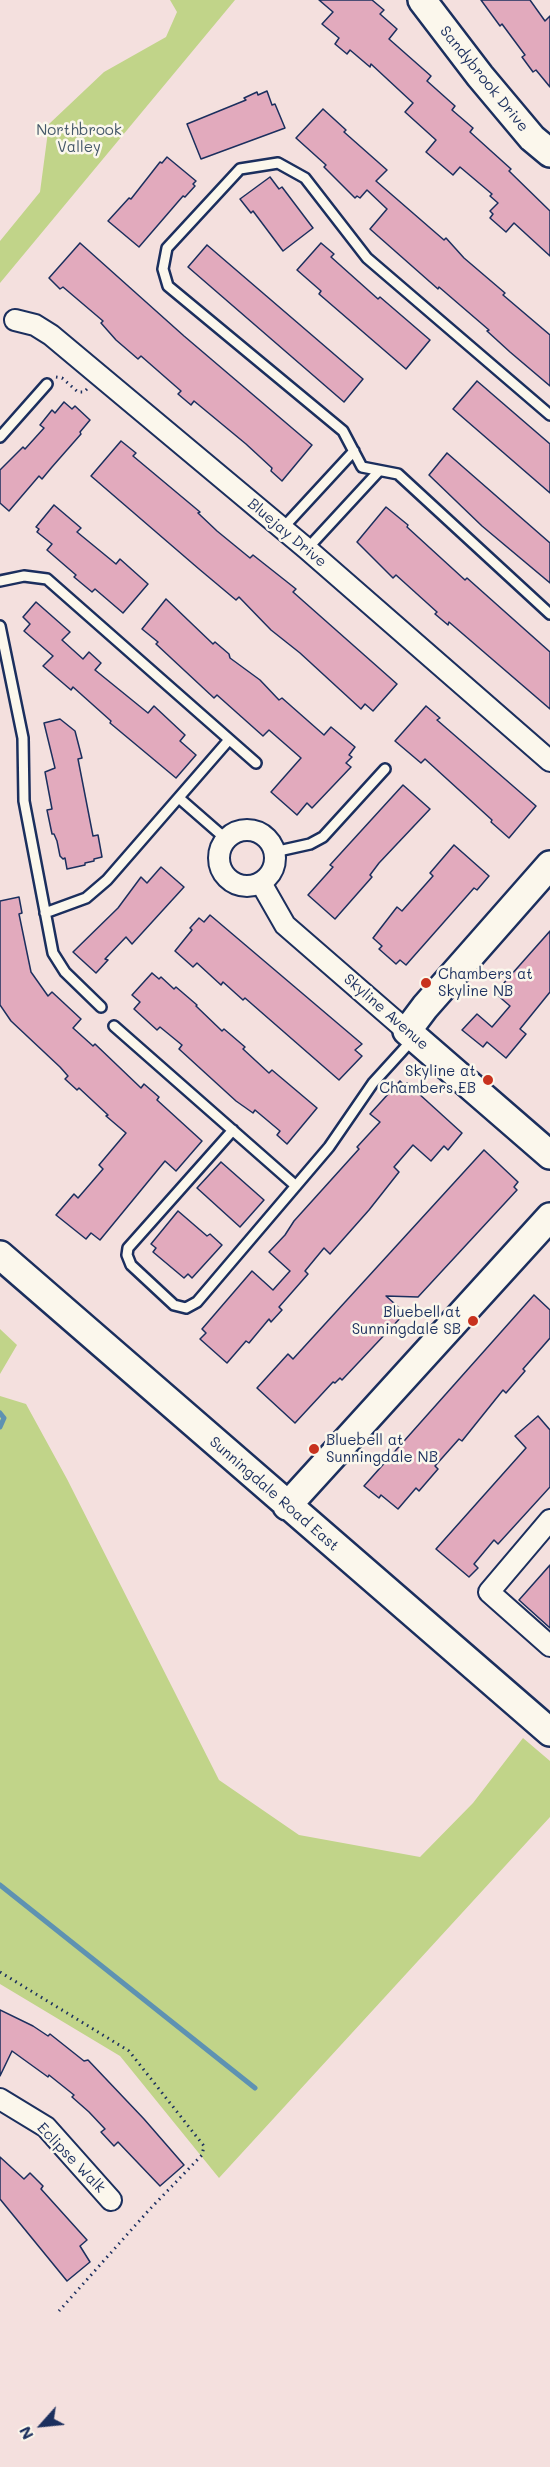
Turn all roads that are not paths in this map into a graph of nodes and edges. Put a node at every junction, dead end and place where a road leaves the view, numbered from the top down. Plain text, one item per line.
1 (422, 0) edge
2 (550, 153) edge
3 (15, 320) dead end
4 (47, 384) road end
5 (550, 414) edge
6 (0, 437) edge
7 (354, 452) junction
8 (379, 471) junction
9 (282, 528) junction
10 (307, 549) junction
11 (0, 581) edge
12 (550, 615) edge
13 (0, 626) edge
14 (228, 741) junction
15 (550, 761) edge
16 (256, 763) dead end
17 (385, 768) dead end
18 (179, 798) junction
19 (226, 838) junction
20 (274, 852) junction
21 (550, 865) edge
22 (261, 883) junction
23 (45, 913) junction
24 (101, 1007) dead end
25 (114, 1026) dead end
26 (411, 1034) junction
27 (233, 1130) junction
28 (550, 1155) edge
29 (296, 1186) junction
30 (550, 1217) edge
31 (0, 1255) edge
32 (287, 1506) junction
33 (550, 1520) edge
34 (550, 1646) edge
35 (550, 1732) edge
36 (0, 2099) edge
37 (111, 2200) dead end

1 - 2 street, Sandybrook Drive
3 - 9 street, Bluejay Drive
4 - 6 lane
5 - 7 lane
7 - 8 lane
7 - 9 lane
8 - 10 lane
8 - 12 lane
9 - 10 street, Bluejay Drive
10 - 15 street, Bluejay Drive
11 - 14 lane
13 - 23 lane
14 - 16 lane
14 - 18 lane
17 - 20 lane
18 - 19 lane
18 - 23 lane
19 - 20 street
19 - 22 street
20 - 22 street
21 - 26 street
22 - 26 street, Skyline Avenue
23 - 24 lane
25 - 27 lane
26 - 28 street, Skyline Avenue
26 - 29 lane
27 - 29 lane
27 - 29 lane
30 - 32 street
31 - 32 street, Sunningdale Road East
32 - 35 street, Sunningdale Road East
33 - 34 street
36 - 37 street, Eclipse Walk

